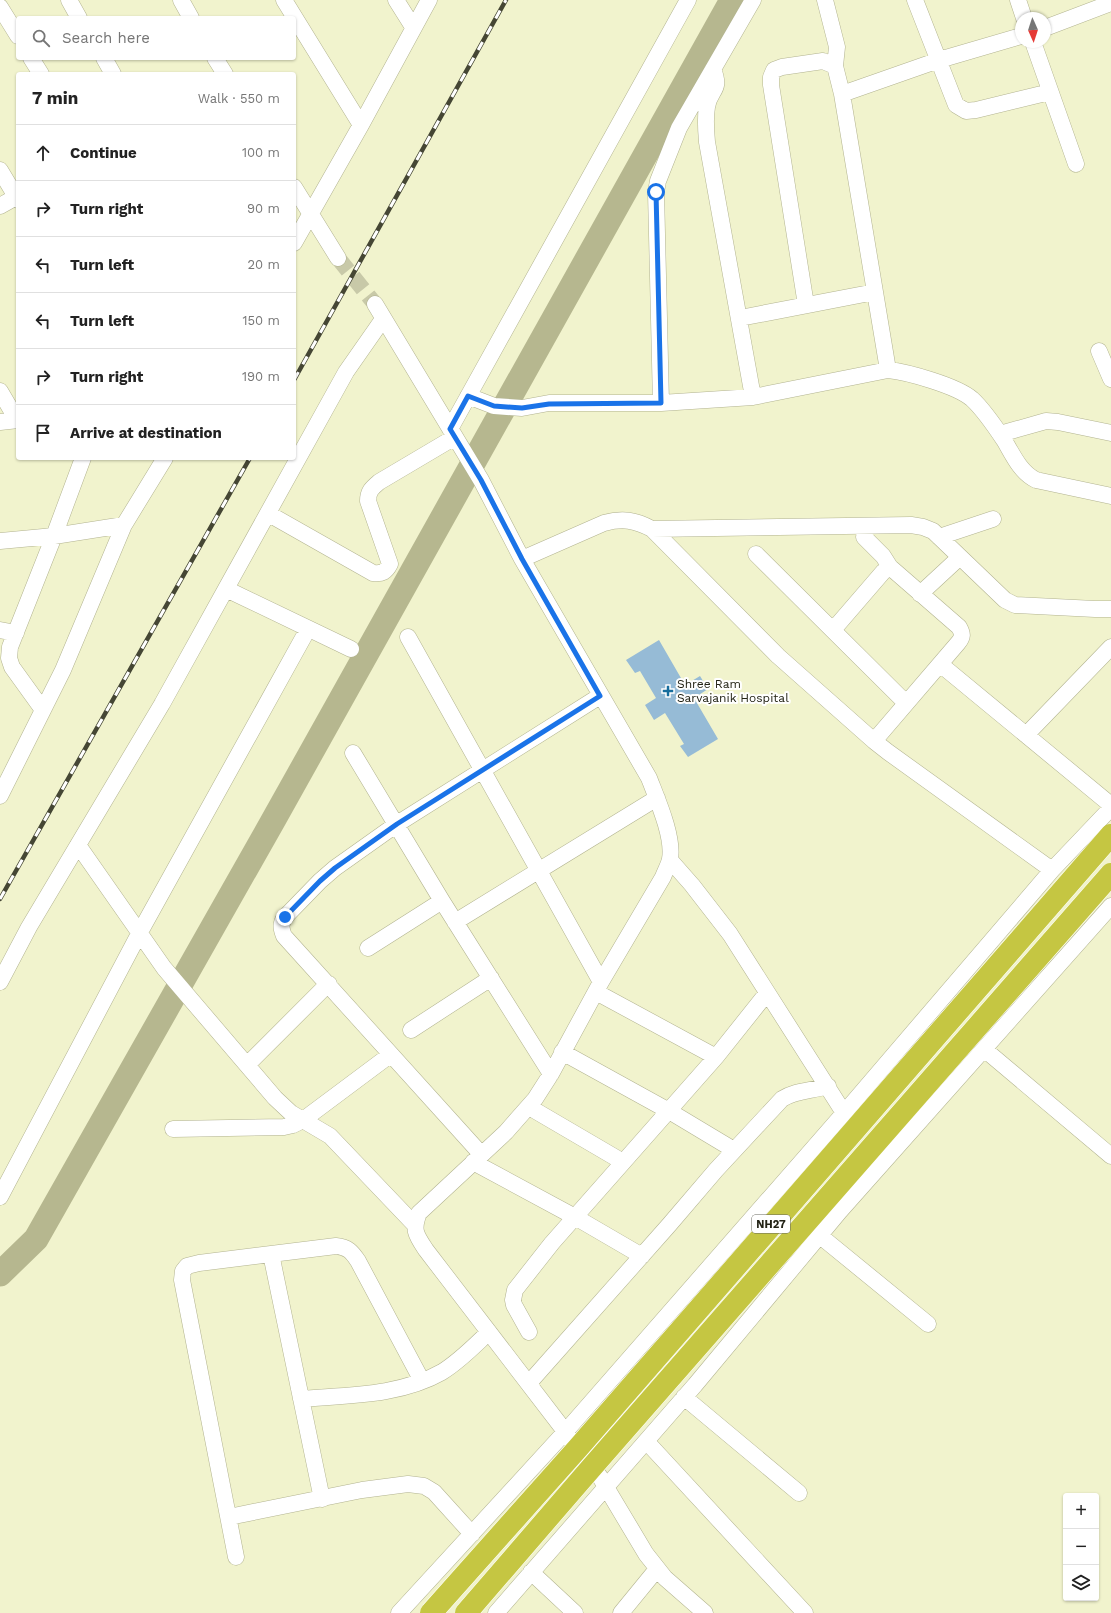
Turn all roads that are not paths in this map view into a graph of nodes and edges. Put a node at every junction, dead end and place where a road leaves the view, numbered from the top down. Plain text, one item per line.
1 (69, 0) edge
2 (181, 0) edge
3 (284, 0) edge
4 (396, 0) edge
5 (429, 0) edge
6 (688, 0) edge
7 (753, 0) edge
8 (825, 0) edge
9 (915, 0) edge
10 (1018, 0) edge
11 (1111, 3) edge
12 (0, 7) edge
13 (1022, 12) edge
14 (79, 16) edge
15 (190, 16) edge
16 (294, 16) edge
17 (296, 19) edge
18 (1051, 26) edge
19 (413, 27) junction
20 (16, 33) edge
21 (1015, 38) edge
22 (1035, 48) edge
23 (33, 60) edge
24 (105, 60) edge
25 (216, 60) edge
26 (939, 60) junction
27 (835, 66) junction
28 (713, 69) junction
29 (40, 72) edge
30 (112, 72) edge
31 (224, 72) edge
32 (1050, 92) junction
33 (842, 94) junction
34 (361, 125) junction
35 (1076, 164) dead end
36 (0, 170) edge
37 (296, 190) edge
38 (16, 197) edge
39 (16, 199) edge
40 (0, 206) edge
41 (310, 215) junction
42 (296, 239) edge
43 (338, 258) tunnel mouth
44 (875, 292) junction
45 (375, 304) tunnel mouth
46 (806, 305) junction
47 (740, 318) junction
48 (384, 319) junction
49 (1100, 351) dead end
50 (888, 370) junction
51 (1111, 379) edge
52 (0, 391) edge
53 (468, 396) junction
54 (753, 397) junction
55 (661, 403) junction
56 (16, 417) edge
57 (16, 420) edge
58 (0, 422) edge
59 (452, 433) junction
60 (1111, 433) edge
61 (1000, 434) junction
62 (82, 460) edge
63 (163, 460) edge
64 (1111, 496) edge
65 (269, 514) junction
66 (993, 519) dead end
67 (124, 525) junction
68 (652, 529) junction
69 (54, 536) junction
70 (864, 537) dead end
71 (939, 537) junction
72 (0, 541) edge
73 (756, 554) dead end
74 (960, 557) junction
75 (522, 559) junction
76 (890, 566) junction
77 (226, 589) junction
78 (920, 594) junction
79 (1111, 609) edge
80 (308, 629) junction
81 (833, 630) junction
82 (8, 632) edge
83 (408, 637) dead end
84 (1111, 647) edge
85 (350, 650) dead end
86 (940, 664) junction
87 (600, 696) junction
88 (906, 703) junction
89 (43, 710) junction
90 (1026, 735) junction
91 (874, 741) junction
92 (353, 753) dead end
93 (484, 770) junction
94 (0, 796) edge
95 (657, 798) junction
96 (1111, 806) edge
97 (397, 824) junction
98 (1111, 835) edge
99 (78, 845) junction
100 (670, 860) junction
101 (539, 870) junction
102 (1052, 870) junction
103 (1111, 874) edge
104 (442, 901) junction
105 (1108, 914) edge
106 (455, 922) junction
107 (140, 932) junction
108 (368, 948) dead end
109 (490, 978) junction
110 (0, 982) edge
111 (329, 984) junction
112 (598, 987) junction
113 (767, 993) junction
114 (411, 1030) dead end
115 (984, 1049) junction
116 (562, 1052) junction
117 (390, 1054) junction
118 (716, 1057) junction
119 (247, 1066) junction
120 (551, 1074) junction
121 (828, 1086) junction
122 (529, 1107) junction
123 (669, 1111) junction
124 (844, 1113) junction
125 (303, 1120) junction
126 (173, 1129) dead end
127 (734, 1150) junction
128 (1111, 1156) edge
129 (477, 1158) junction
130 (623, 1162) junction
131 (0, 1197) edge
132 (575, 1217) junction
133 (414, 1224) junction
134 (819, 1235) junction
135 (271, 1254) junction
136 (642, 1256) junction
137 (928, 1324) dead end
138 (489, 1332) junction
139 (529, 1332) dead end
140 (422, 1381) junction
141 (529, 1383) junction
142 (684, 1397) junction
143 (301, 1399) junction
144 (566, 1431) junction
145 (646, 1441) junction
146 (605, 1488) junction
147 (799, 1492) dead end
148 (322, 1499) junction
149 (229, 1517) junction
150 (472, 1534) junction
151 (236, 1557) dead end
152 (657, 1569) junction
153 (531, 1572) junction
154 (399, 1613) edge
155 (431, 1613) edge
156 (466, 1613) edge
157 (496, 1613) edge
158 (575, 1613) edge
159 (621, 1613) edge
160 (705, 1613) edge
161 (805, 1613) edge

1 - 14 street
2 - 15 street
3 - 16 street
4 - 19 street
5 - 19 street
6 - 53 street
7 - 28 street
8 - 27 street
9 - 26 street
10 - 13 street
11 - 18 street
12 - 20 street
17 - 34 street
19 - 34 street
21 - 26 street
22 - 32 street
23 - 29 street
24 - 30 street
25 - 31 street
26 - 32 street
26 - 33 street
27 - 33 street
27 - 46 street
28 - 47 street
28 - 55 street
32 - 35 street
33 - 44 street
34 - 41 street
36 - 38 street
37 - 41 street
39 - 40 street
41 - 42 street
41 - 43 street
44 - 46 street
44 - 50 street
45 - 48 street
46 - 47 street
47 - 54 street
48 - 59 street
48 - 65 street
49 - 51 street
50 - 54 street
50 - 61 street
52 - 56 street
53 - 55 street
53 - 59 street
54 - 55 street
57 - 58 street
59 - 65 street
59 - 75 street
60 - 61 street
61 - 64 street
62 - 69 street
63 - 67 street
65 - 77 street
66 - 71 street
67 - 69 street
67 - 89 street
68 - 71 street
68 - 75 street
68 - 91 street
69 - 72 street
69 - 82 street
70 - 76 street
71 - 74 street
73 - 81 street
74 - 78 street
74 - 79 street
75 - 87 street
76 - 78 street
76 - 81 street
77 - 80 street
77 - 99 street
78 - 86 street
80 - 85 street
80 - 107 street
81 - 88 street
82 - 89 street
83 - 93 street
84 - 90 street
86 - 88 street
86 - 90 street
87 - 93 street
87 - 95 street
88 - 91 street
89 - 94 street
90 - 96 street
91 - 102 street
92 - 97 street
93 - 97 street
93 - 101 street
95 - 100 street
95 - 101 street
96 - 102 street
97 - 104 street
97 - 111 street
98 - 155 highway, NH27, bridge
99 - 107 street
99 - 110 street
100 - 112 street
100 - 113 street
101 - 106 street
101 - 112 street
102 - 124 street
103 - 156 highway, NH27, bridge
104 - 106 street
104 - 108 street
105 - 115 street
106 - 109 street
107 - 119 street
107 - 131 street
109 - 114 street
109 - 120 street
111 - 117 street
111 - 119 street
112 - 116 street
112 - 118 street
113 - 118 street
113 - 121 street
115 - 128 street
115 - 134 street
116 - 120 street
116 - 123 street
117 - 125 street
117 - 129 street
118 - 123 street
119 - 125 street
120 - 122 street
121 - 124 street
121 - 127 street
122 - 129 street
122 - 130 street
123 - 127 street
123 - 130 street
124 - 144 street
125 - 126 street
125 - 133 street
127 - 136 street
129 - 132 street
129 - 133 street
130 - 132 street
132 - 136 street
132 - 139 street
133 - 138 street
134 - 137 street
134 - 142 street
135 - 140 street
135 - 143 street
135 - 149 street
136 - 141 street
138 - 140 street
138 - 141 street
140 - 143 street
141 - 144 street
142 - 145 street
142 - 147 street
143 - 148 street
144 - 146 street
144 - 150 street
145 - 146 street
145 - 161 street
146 - 152 street
146 - 153 street
148 - 149 street
148 - 150 street
149 - 151 street
150 - 154 street
152 - 159 street
152 - 160 street
153 - 157 street
153 - 158 street

